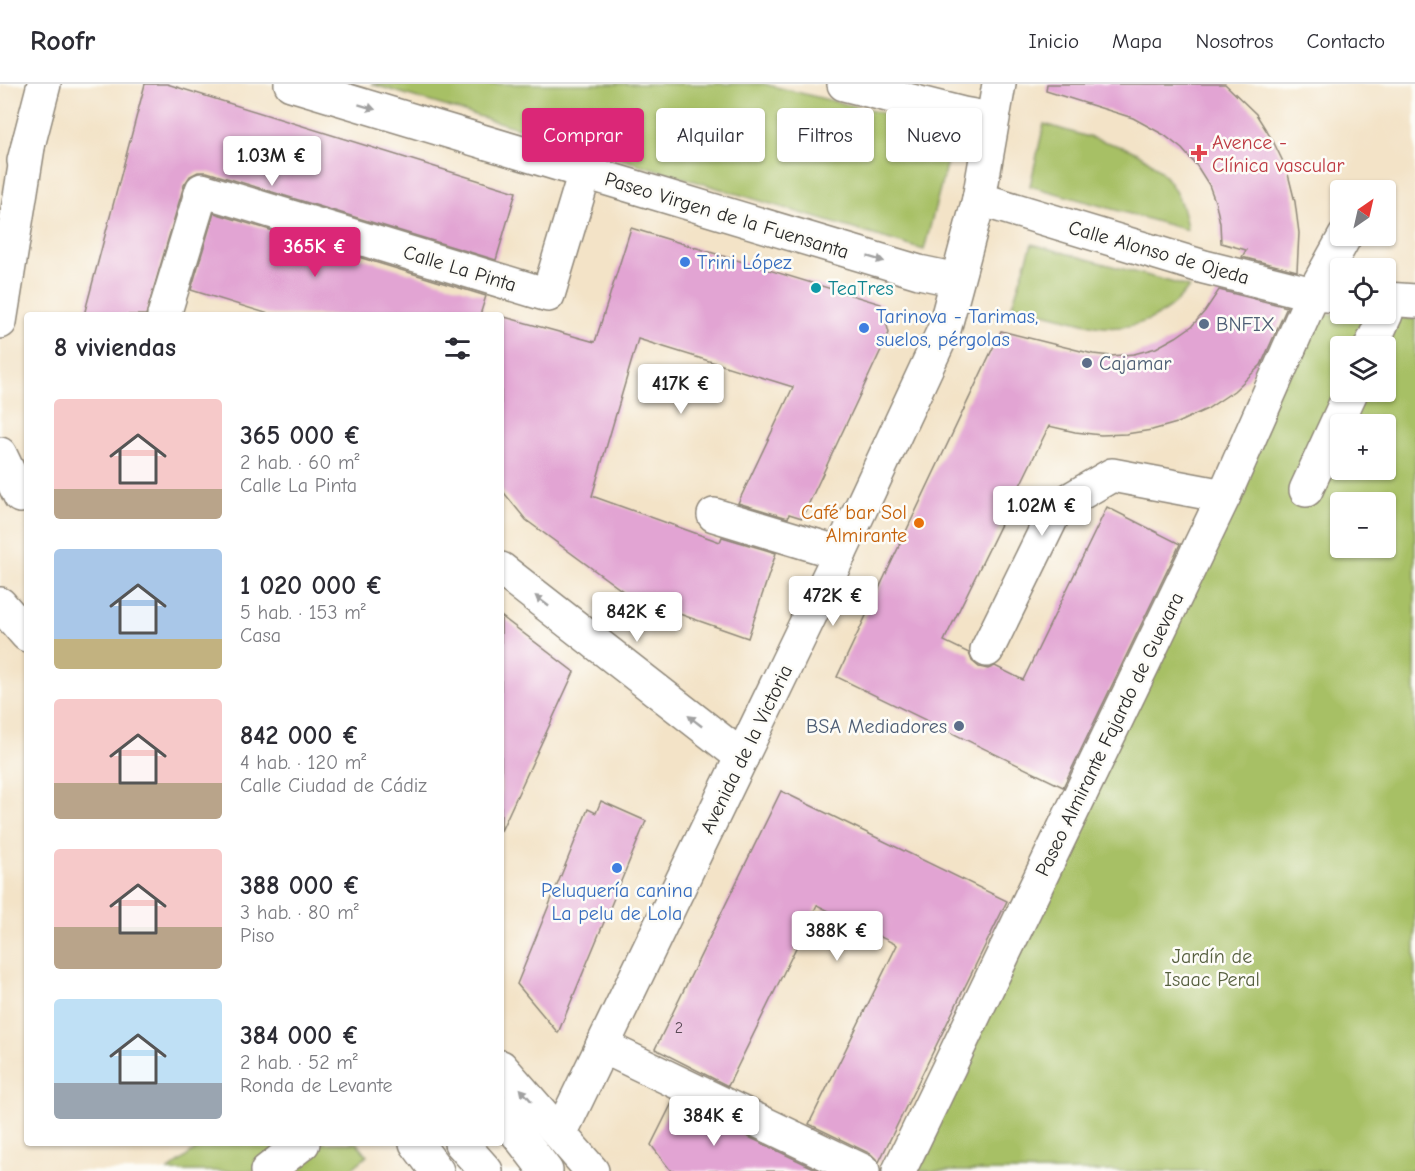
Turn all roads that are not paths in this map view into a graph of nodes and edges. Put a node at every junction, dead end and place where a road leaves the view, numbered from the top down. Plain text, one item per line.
1 (44, 84) edge
2 (291, 84) edge
3 (844, 84) edge
4 (999, 84) edge
5 (991, 118) junction
6 (29, 141) junction
7 (585, 172) junction
8 (979, 199) junction
9 (0, 239) edge
10 (1342, 246) edge
11 (957, 280) junction
12 (1327, 295) edge
13 (165, 312) edge
14 (0, 322) edge
15 (1346, 402) edge
16 (0, 454) edge
17 (0, 471) edge
18 (1306, 490) dead end
19 (24, 495) edge
20 (24, 496) edge
21 (1224, 496) junction
22 (714, 515) dead end
23 (840, 554) junction
24 (504, 571) edge
25 (987, 650) dead end
26 (742, 757) junction
27 (602, 1046) junction
28 (504, 1070) edge
29 (504, 1116) edge
30 (560, 1134) junction
31 (299, 1146) edge
32 (418, 1146) edge
33 (464, 1146) edge
34 (267, 1171) edge
35 (437, 1171) edge
36 (486, 1171) edge
37 (546, 1171) edge
38 (592, 1171) edge
39 (863, 1171) edge
40 (899, 1171) edge

1 - 6 street
2 -> 7 street, Paseo Virgen de la Fuensanta
3 - 5 street
4 - 5 street, Avenida de la Victoria
5 - 8 street, Avenida de la Victoria
6 - 9 street
6 - 14 street
7 -> 11 street, Paseo Virgen de la Fuensanta
7 - 13 street, Calle La Pinta
8 - 11 street, Avenida de la Victoria
8 - 12 street, Calle Alonso de Ojeda
10 - 12 street, Paseo Almirante Fajardo de Guevara
11 - 23 street, Avenida de la Victoria
12 - 21 street, Paseo Almirante Fajardo de Guevara
15 - 18 street
16 - 19 street
17 - 20 street
21 - 25 street
21 - 40 street, Paseo Almirante Fajardo de Guevara
22 - 23 street
23 - 26 street, Avenida de la Victoria
26 -> 24 street
26 - 27 street, Avenida de la Victoria
27 - 30 street, Avenida de la Victoria
27 - 39 street
30 -> 28 street
29 - 37 street
30 - 38 street
31 - 34 street
32 - 35 street
33 - 36 street

